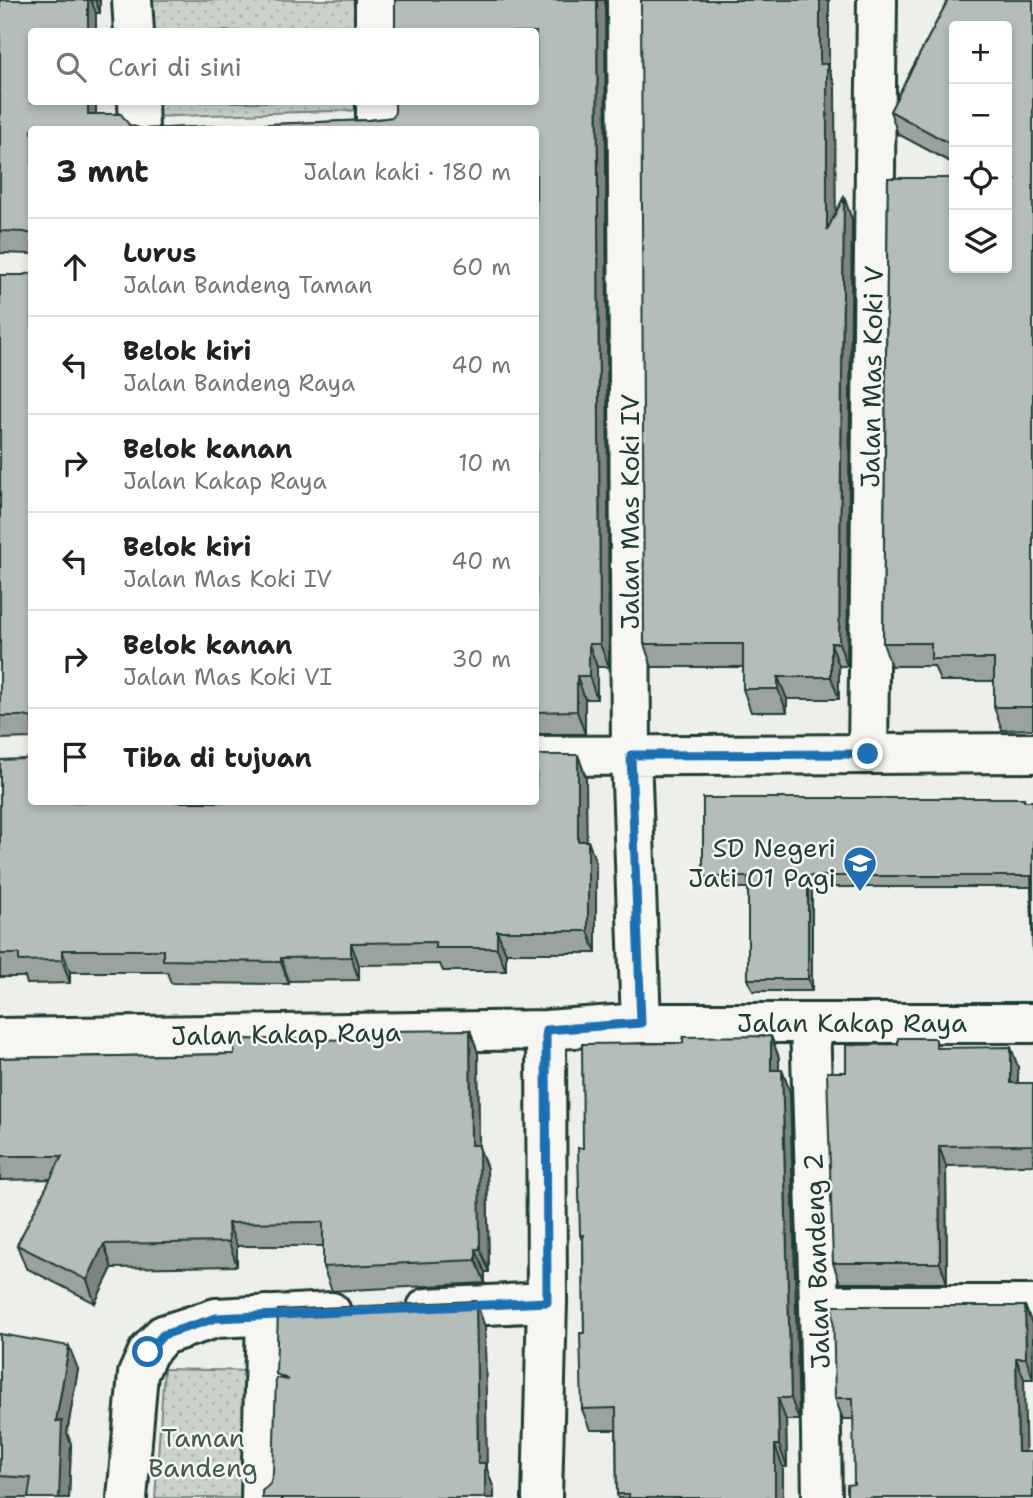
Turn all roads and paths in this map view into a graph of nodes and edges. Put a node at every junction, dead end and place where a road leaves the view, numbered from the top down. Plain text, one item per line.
1 (132, 0) edge
2 (375, 0) edge
3 (626, 0) edge
4 (877, 0) edge
5 (134, 28) edge
6 (375, 28) edge
7 (140, 105) edge
8 (376, 117) edge
9 (336, 123) edge
10 (152, 126) edge
11 (1033, 753) edge
12 (868, 754) junction
13 (631, 755) junction
14 (539, 756) edge
15 (641, 1023) junction
16 (810, 1023) junction
17 (1033, 1023) edge
18 (546, 1030) junction
19 (0, 1038) edge
20 (547, 1302) junction
21 (819, 1305) junction
22 (1033, 1305) edge
23 (266, 1315) junction
24 (127, 1498) edge
25 (261, 1498) edge
26 (542, 1498) edge
27 (822, 1498) edge

1 - 5 street
2 - 6 street
3 - 13 street, Jalan Mas Koki IV
4 - 12 street, Jalan Mas Koki V
7 - 10 street
8 - 9 street
11 - 12 street
12 - 13 street
13 - 14 street
13 - 15 street, Jalan Mas Koki IV
15 - 16 street, Jalan Kakap Raya
15 - 18 street, Jalan Kakap Raya
16 - 17 street, Jalan Kakap Raya
16 - 21 street, Jalan Bandeng 2
18 - 19 street, Jalan Kakap Raya
18 - 20 street
20 - 23 street
20 - 26 street
21 - 22 street
21 - 27 street, Jalan Bandeng 2
23 - 24 street
23 - 25 street

